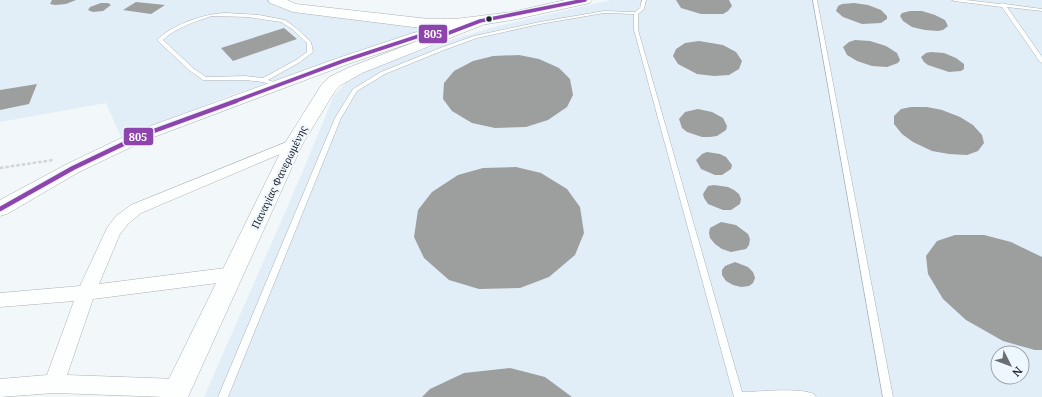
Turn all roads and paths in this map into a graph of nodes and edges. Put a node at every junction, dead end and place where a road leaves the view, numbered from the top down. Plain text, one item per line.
1 (275, 0) edge
2 (585, 0) edge
3 (644, 0) edge
4 (815, 0) edge
5 (954, 0) edge
6 (1000, 0) edge
7 (1003, 5) junction
8 (1042, 10) edge
9 (636, 13) junction
10 (480, 21) junction
11 (446, 34) junction
12 (1042, 61) edge
13 (271, 83) junction
14 (294, 143) junction
15 (53, 160) dead end
16 (0, 168) edge
17 (0, 209) edge
18 (233, 274) junction
19 (86, 293) junction
20 (0, 300) edge
21 (54, 384) junction
22 (0, 388) edge
23 (176, 393) edge
24 (223, 397) edge
25 (739, 397) edge
26 (812, 397) edge
27 (888, 397) edge

1 - 10 highway
2 - 10 highway
3 - 9 lane
4 - 27 lane
5 - 7 lane
6 - 7 lane
7 - 8 lane
7 - 12 lane
9 - 24 lane
9 - 25 lane
10 - 11 main road, Παναγίας Φανερωμένης
11 - 13 street
11 - 14 main road, Παναγίας Φανερωμένης
13 - 13 lane
13 - 17 street
14 - 18 main road, Παναγίας Φανερωμένης
14 - 19 street
15 - 16 path
18 - 19 street
18 - 23 main road, Παναγίας Φανερωμένης
19 - 20 street
19 - 21 street
21 - 22 street
21 - 23 street
25 - 26 lane

